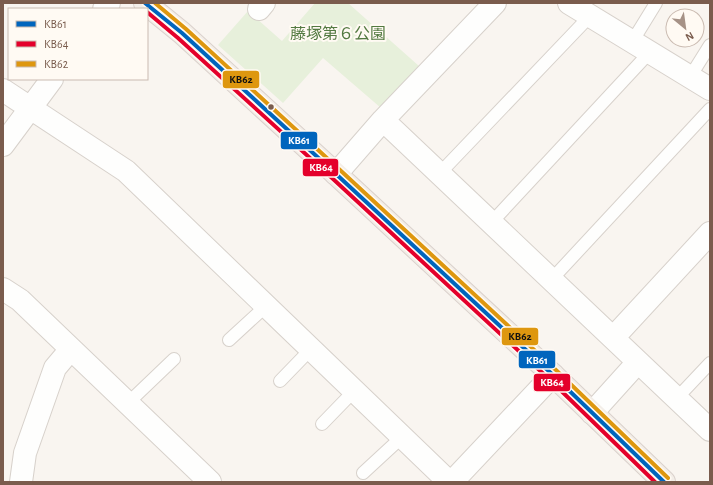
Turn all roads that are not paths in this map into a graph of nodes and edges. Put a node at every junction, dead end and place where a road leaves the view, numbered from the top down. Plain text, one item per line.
1 (145, 3) edge
2 (495, 3) edge
3 (569, 3) edge
4 (656, 3) edge
5 (590, 16) junction
6 (710, 45) edge
7 (641, 47) junction
8 (690, 77) junction
9 (51, 80) edge
10 (710, 89) edge
11 (3, 90) edge
12 (30, 108) junction
13 (710, 108) edge
14 (383, 120) junction
15 (3, 145) edge
16 (440, 173) junction
17 (336, 174) junction
18 (492, 222) junction
19 (710, 233) edge
20 (552, 279) junction
21 (3, 289) edge
22 (266, 306) junction
23 (613, 338) junction
24 (229, 340) dead end
25 (71, 349) junction
26 (311, 349) junction
27 (174, 359) dead end
28 (638, 362) junction
29 (710, 363) edge
30 (553, 375) junction
31 (280, 381) dead end
32 (354, 391) junction
33 (677, 398) junction
34 (128, 403) junction
35 (592, 413) junction
36 (322, 424) dead end
37 (710, 430) edge
38 (402, 437) junction
39 (363, 473) dead end
40 (204, 479) edge
41 (21, 482) edge
42 (449, 482) edge
43 (452, 482) edge
44 (664, 482) edge

1 - 17 main road
2 - 14 street
3 - 5 street
4 - 7 lane
5 - 7 street
5 - 16 lane
6 - 8 lane
7 - 8 street
7 - 18 lane
8 - 10 street
9 - 12 street
11 - 12 street
12 - 15 street
12 - 22 street
13 - 20 lane
14 - 16 street
14 - 17 street
16 - 18 street
17 - 30 main road
18 - 20 street
19 - 23 street
20 - 23 street
21 - 25 street
22 - 24 lane
22 - 26 street
23 - 28 street
25 - 34 street
25 - 41 street
26 - 31 lane
26 - 32 street
27 - 34 lane
28 - 33 street
28 - 35 street
29 - 33 lane
30 - 35 main road
30 - 43 street
32 - 36 lane
32 - 38 street
33 - 37 street
34 - 40 street
35 - 44 main road
38 - 39 lane
38 - 42 street

